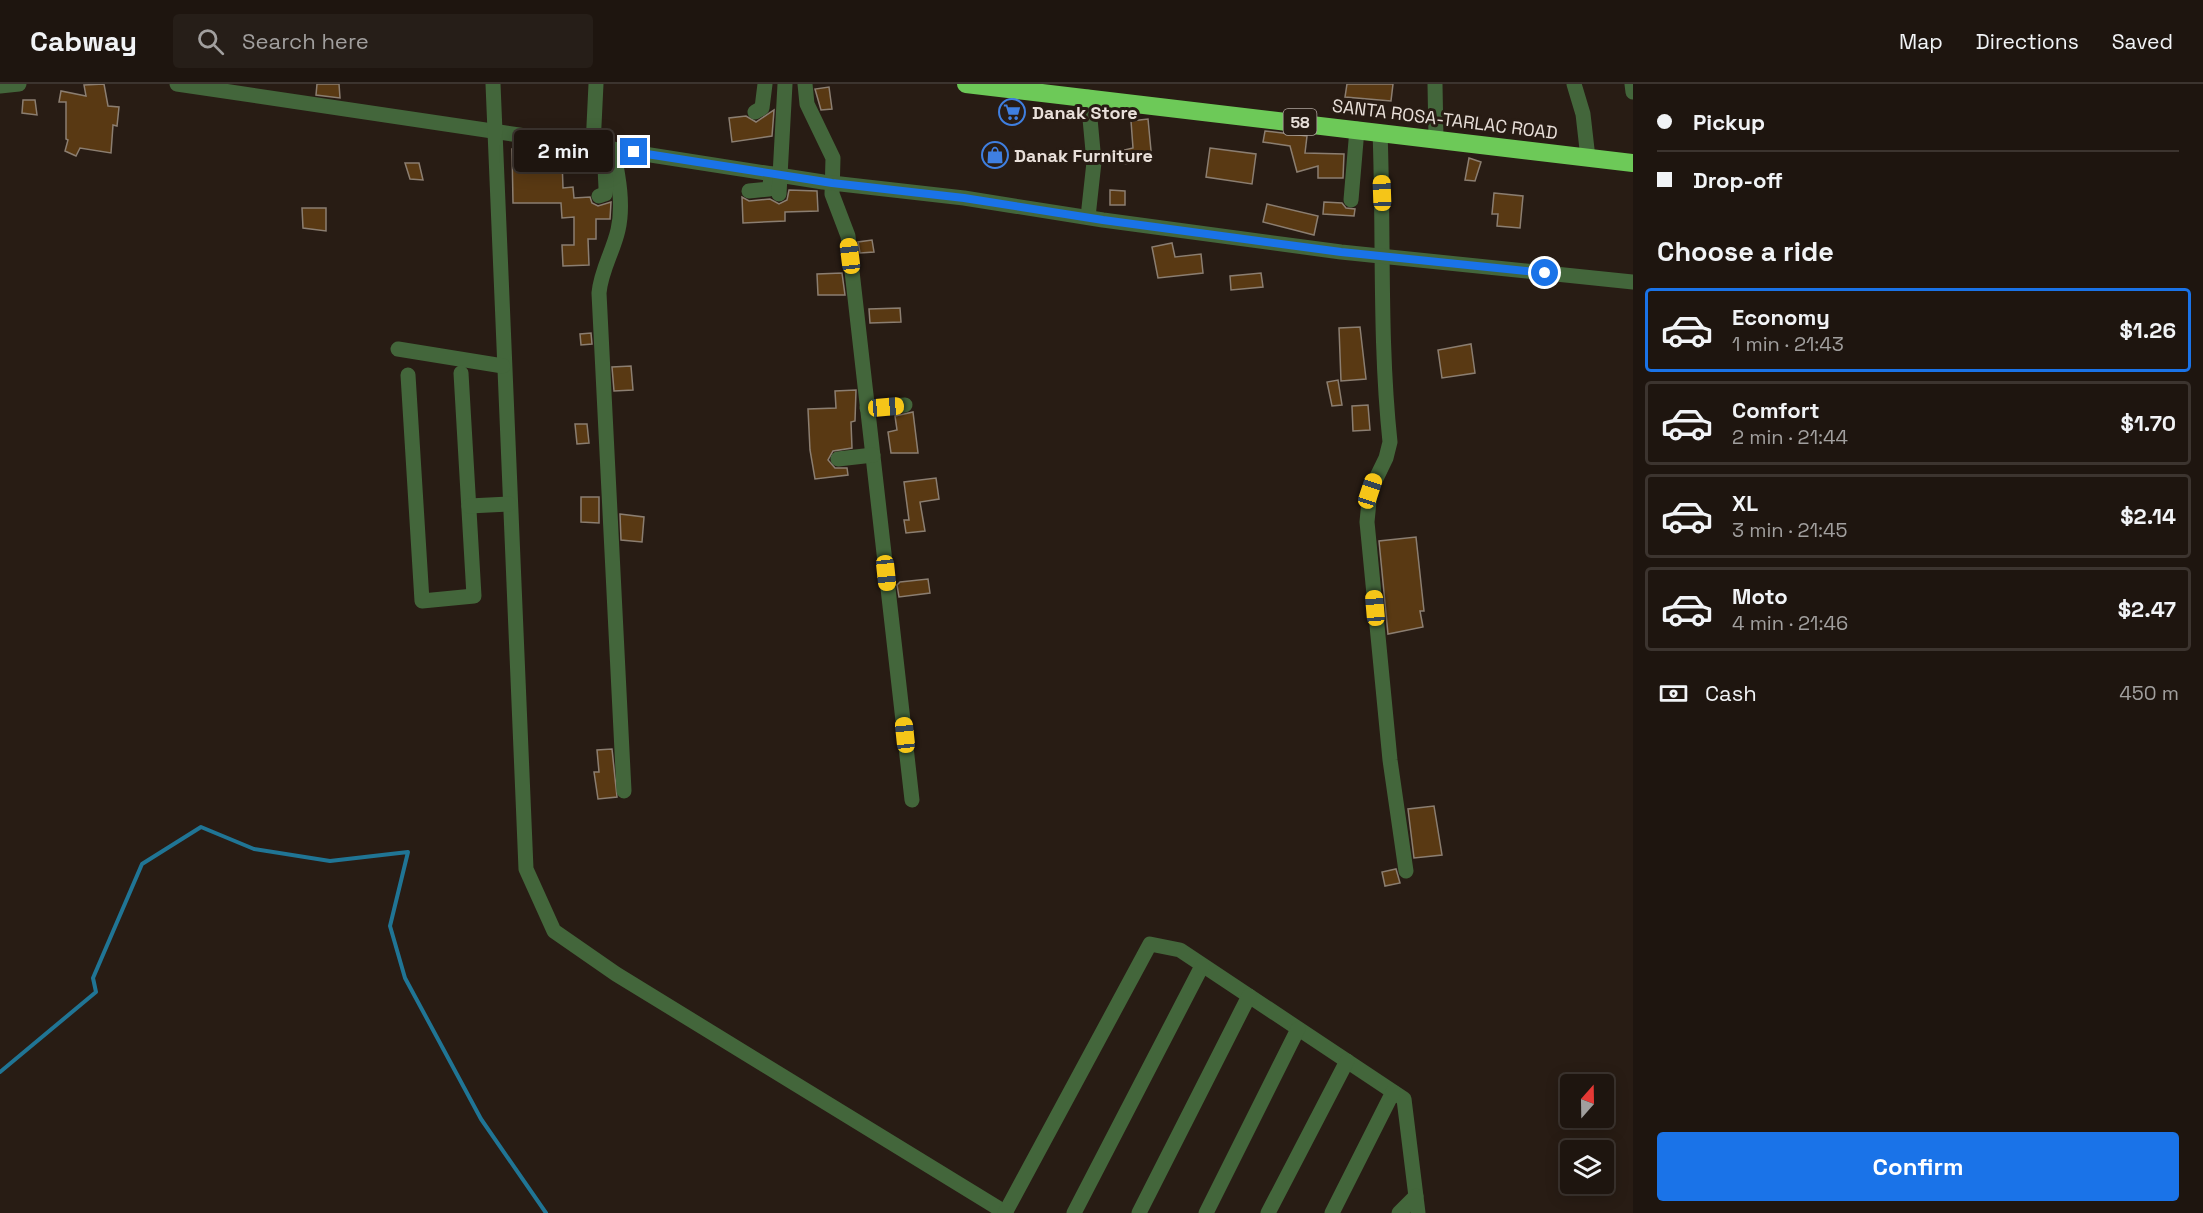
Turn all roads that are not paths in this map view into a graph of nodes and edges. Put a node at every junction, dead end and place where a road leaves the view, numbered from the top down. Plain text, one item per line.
1 (19, 84) edge
2 (177, 84) edge
3 (492, 84) edge
4 (596, 84) edge
5 (765, 84) edge
6 (784, 84) edge
7 (805, 84) edge
8 (966, 84) edge
9 (1435, 84) edge
10 (1574, 84) edge
11 (1632, 84) edge
12 (0, 86) edge
13 (1633, 92) edge
14 (1088, 97) junction
15 (754, 112) dead end
16 (1357, 129) junction
17 (493, 131) junction
18 (1380, 132) junction
19 (1436, 139) junction
20 (604, 148) junction
21 (1588, 158) junction
22 (1633, 164) edge
23 (775, 174) junction
24 (832, 183) junction
25 (749, 191) dead end
26 (779, 194) dead end
27 (598, 196) dead end
28 (1351, 200) dead end
29 (1088, 218) junction
30 (1381, 256) junction
31 (1633, 282) edge
32 (398, 349) dead end
33 (503, 366) junction
34 (461, 374) dead end
35 (408, 375) dead end
36 (905, 405) dead end
37 (867, 408) junction
38 (873, 455) junction
39 (838, 459) dead end
40 (509, 504) junction
41 (469, 506) junction
42 (624, 791) dead end
43 (912, 800) dead end
44 (1406, 871) dead end
45 (1203, 966) junction
46 (1249, 996) junction
47 (1299, 1029) junction
48 (1347, 1061) junction
49 (1394, 1092) junction
50 (1416, 1196) junction
51 (1005, 1213) edge
52 (1074, 1213) edge
53 (1139, 1213) edge
54 (1206, 1213) edge
55 (1268, 1213) edge
56 (1332, 1213) edge
57 (1399, 1213) edge
58 (1418, 1213) edge

1 - 12 street
2 - 17 street
3 - 17 street
4 - 20 street
5 - 15 street
6 - 23 street
7 - 24 street
8 - 14 highway, SANTA ROSA-TARLAC ROAD / 58
9 - 19 street
10 - 21 street
11 - 13 street
14 - 16 highway, SANTA ROSA-TARLAC ROAD / 58
14 - 29 street
16 - 18 highway, SANTA ROSA-TARLAC ROAD / 58
16 - 28 street
17 - 20 street
17 - 33 street
18 - 19 highway, SANTA ROSA-TARLAC ROAD / 58
18 - 30 street
19 - 21 highway, SANTA ROSA-TARLAC ROAD / 58
20 - 23 street
20 - 27 street
20 - 42 street
21 - 22 highway, SANTA ROSA-TARLAC ROAD / 58
23 - 24 street
23 - 25 street
23 - 26 street
24 - 29 street
24 - 37 street
29 - 30 street
30 - 31 street
30 - 44 street
32 - 33 street
33 - 40 street
34 - 41 street
35 - 41 street
36 - 37 street
37 - 38 street
38 - 39 street
38 - 43 street
40 - 41 street
40 - 51 street
45 - 46 street
45 - 51 street
45 - 52 street
46 - 47 street
46 - 53 street
47 - 48 street
47 - 54 street
48 - 49 street
48 - 55 street
49 - 50 street
49 - 56 street
50 - 57 street
50 - 58 street

